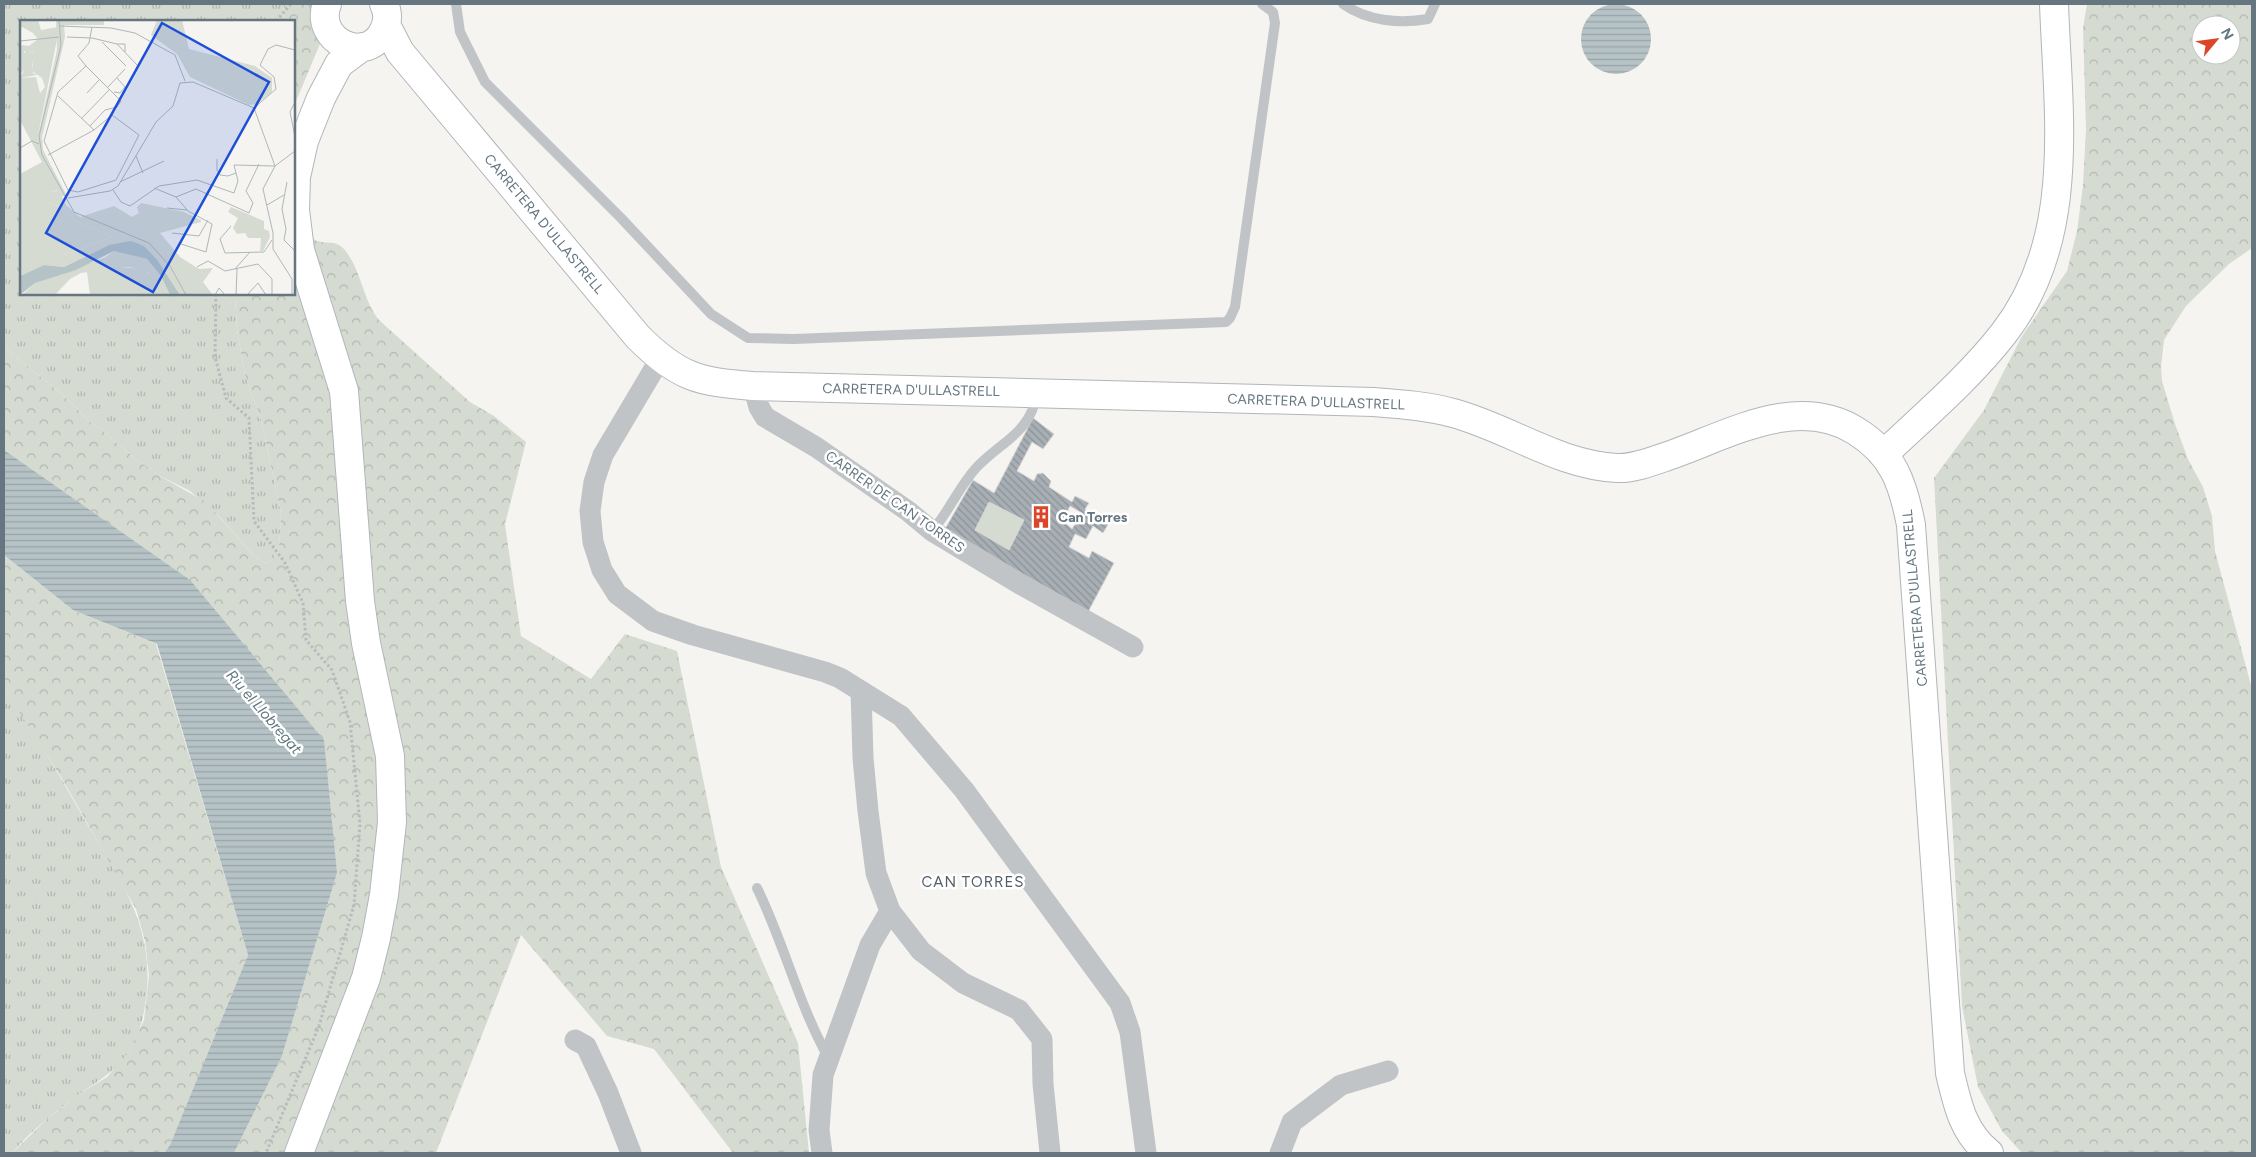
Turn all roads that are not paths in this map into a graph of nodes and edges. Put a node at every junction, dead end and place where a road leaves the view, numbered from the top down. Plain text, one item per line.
1 (327, 4) edge
2 (456, 4) edge
3 (1262, 4) edge
4 (1343, 4) edge
5 (1436, 4) edge
6 (2054, 4) edge
7 (370, 29) edge
8 (660, 359) junction
9 (753, 386) junction
10 (1037, 394) junction
11 (1884, 454) junction
12 (932, 530) junction
13 (1133, 647) dead end
14 (861, 691) junction
15 (757, 888) dead end
16 (890, 911) junction
17 (575, 1040) dead end
18 (829, 1059) junction
19 (1388, 1071) dead end
20 (1980, 1150) edge
21 (299, 1153) edge
22 (631, 1153) edge
23 (822, 1153) edge
24 (1050, 1153) edge
25 (1146, 1153) edge
26 (1280, 1153) edge

1 - 7 street, CARRETERA D'ULLASTRELL
2 - 3 lane
4 - 5 lane
6 - 11 street
7 - 8 street, CARRETERA D'ULLASTRELL
7 - 21 street
8 - 9 street, CARRETERA D'ULLASTRELL
8 - 14 street
9 - 10 street, CARRETERA D'ULLASTRELL
9 - 12 street, CARRER DE CAN TORRES
10 - 11 street, CARRETERA D'ULLASTRELL
10 - 12 lane
11 - 20 street, CARRETERA D'ULLASTRELL
12 - 13 street, CARRER DE CAN TORRES
14 - 16 street
14 - 25 street
15 - 18 lane
16 - 18 street
16 - 24 street
17 - 22 street
18 - 23 street
19 - 26 street

